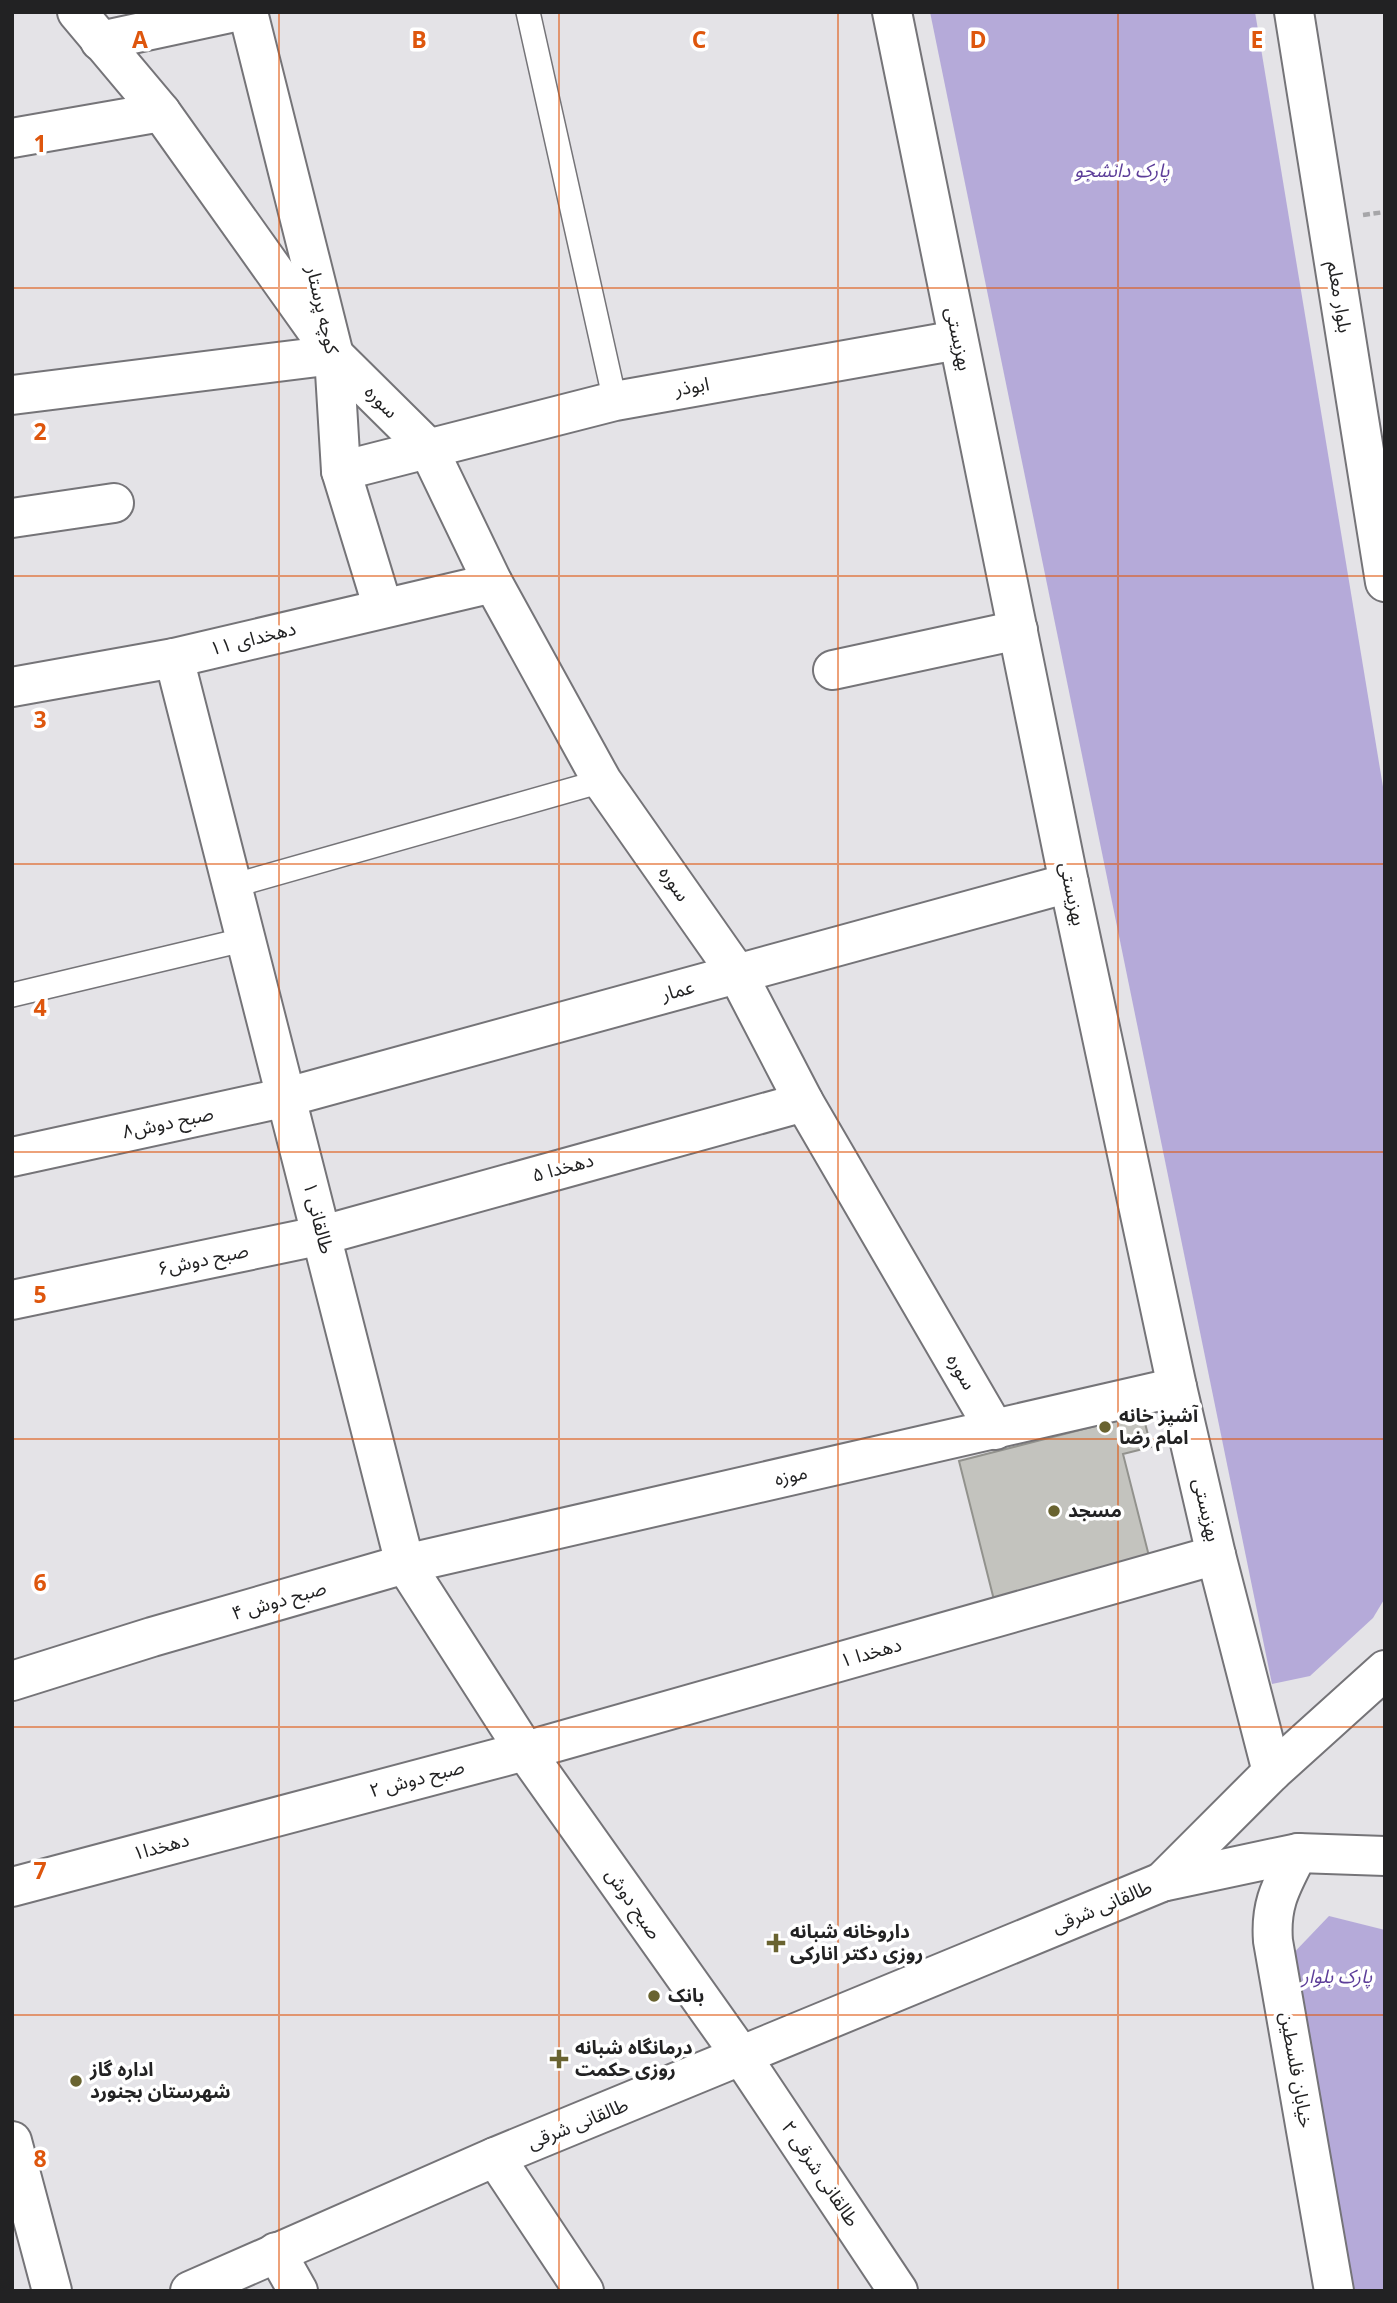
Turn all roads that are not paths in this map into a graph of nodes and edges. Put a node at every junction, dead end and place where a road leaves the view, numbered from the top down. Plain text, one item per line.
1 (235, 12) edge
2 (248, 12) edge
3 (528, 12) edge
4 (892, 12) edge
5 (1294, 12) edge
6 (88, 27) edge
7 (161, 112) junction
8 (12, 138) edge
9 (958, 340) junction
10 (334, 355) junction
11 (12, 395) edge
12 (615, 401) junction
13 (428, 448) junction
14 (341, 471) junction
15 (114, 503) dead end
16 (12, 518) edge
17 (1385, 582) edge
18 (493, 583) junction
19 (383, 608) junction
20 (1018, 630) junction
21 (174, 658) junction
22 (833, 670) dead end
23 (12, 687) edge
24 (602, 781) junction
25 (1069, 883) junction
26 (232, 886) junction
27 (247, 939) junction
28 (738, 975) junction
29 (12, 995) edge
30 (287, 1097) junction
31 (804, 1102) junction
32 (12, 1157) edge
33 (323, 1234) junction
34 (12, 1300) edge
35 (1177, 1387) junction
36 (995, 1430) junction
37 (1216, 1555) junction
38 (405, 1564) junction
39 (1385, 1670) edge
40 (12, 1681) edge
41 (525, 1751) junction
42 (1272, 1772) junction
43 (309, 1808) joint
44 (1298, 1853) junction
45 (1385, 1856) edge
46 (1162, 1882) junction
47 (12, 1887) edge
48 (742, 2057) junction
49 (12, 2141) edge
50 (495, 2157) junction
51 (276, 2252) junction
52 (52, 2291) edge
53 (190, 2291) edge
54 (298, 2291) edge
55 (584, 2291) edge
56 (898, 2291) edge
57 (1334, 2291) edge

1 - 6 street
2 - 10 street, کوچه پرستار
3 - 12 lane
4 - 9 street, بهزیستی
5 - 17 street, بلوار معلم
6 - 7 street, سوره
7 - 8 street
7 - 10 street, سوره
9 - 12 street, ابوذر
9 - 20 street, بهزیستی
10 - 11 street
10 - 13 street, سوره
10 - 14 street, کوچه پرستار
12 - 13 street, ابوذر
13 - 14 street, ابوذر
13 - 18 street, سوره
14 - 19 street, کوچه پرستار
15 - 16 street
18 - 19 street, دهخدای ۱۱
18 - 24 street, سوره
19 - 21 street, دهخدای ۱۱
20 - 22 street
20 - 25 street, بهزیستی
21 - 23 street, دهخدای ۱۱
21 - 26 street, طالقانی ۱
24 - 26 lane
24 - 28 street, سوره
25 - 28 street, عمار
25 - 35 street, بهزیستی
26 - 27 street, طالقانی ۱
27 - 29 lane
27 - 30 street, طالقانی ۱
28 - 30 street, عمار
28 - 31 street, سوره
30 - 32 street, صبح دوش۸
30 - 33 street, طالقانی ۱
31 - 33 street, دهخدا ۵
31 - 36 street, سوره
33 - 34 street, صبح دوش۶
33 - 38 street, طالقانی ۱
35 - 36 street, موزه
35 - 37 street, بهزیستی
36 - 38 street, موزه
37 - 41 street, دهخدا ۱
37 - 42 street, بهزیستی
38 - 40 street, صبح دوش ۴
38 - 41 street, طالقانی ۱
39 - 42 street
41 - 43 street, صبح دوش ۲
41 - 48 street, صبح دوش
42 - 46 street
43 - 47 street, دهخدا۱
44 - 45 street
44 - 46 street
44 - 57 street, خیابان فلسطین
46 - 48 street, طالقانی شرقی
48 - 50 street, طالقانی شرقی
48 - 56 street, ۲ طالقانی شرقی
49 - 52 street
50 - 51 street, طالقانی شرقی
50 - 55 street
51 - 53 street, طالقانی شرقی
51 - 54 street

